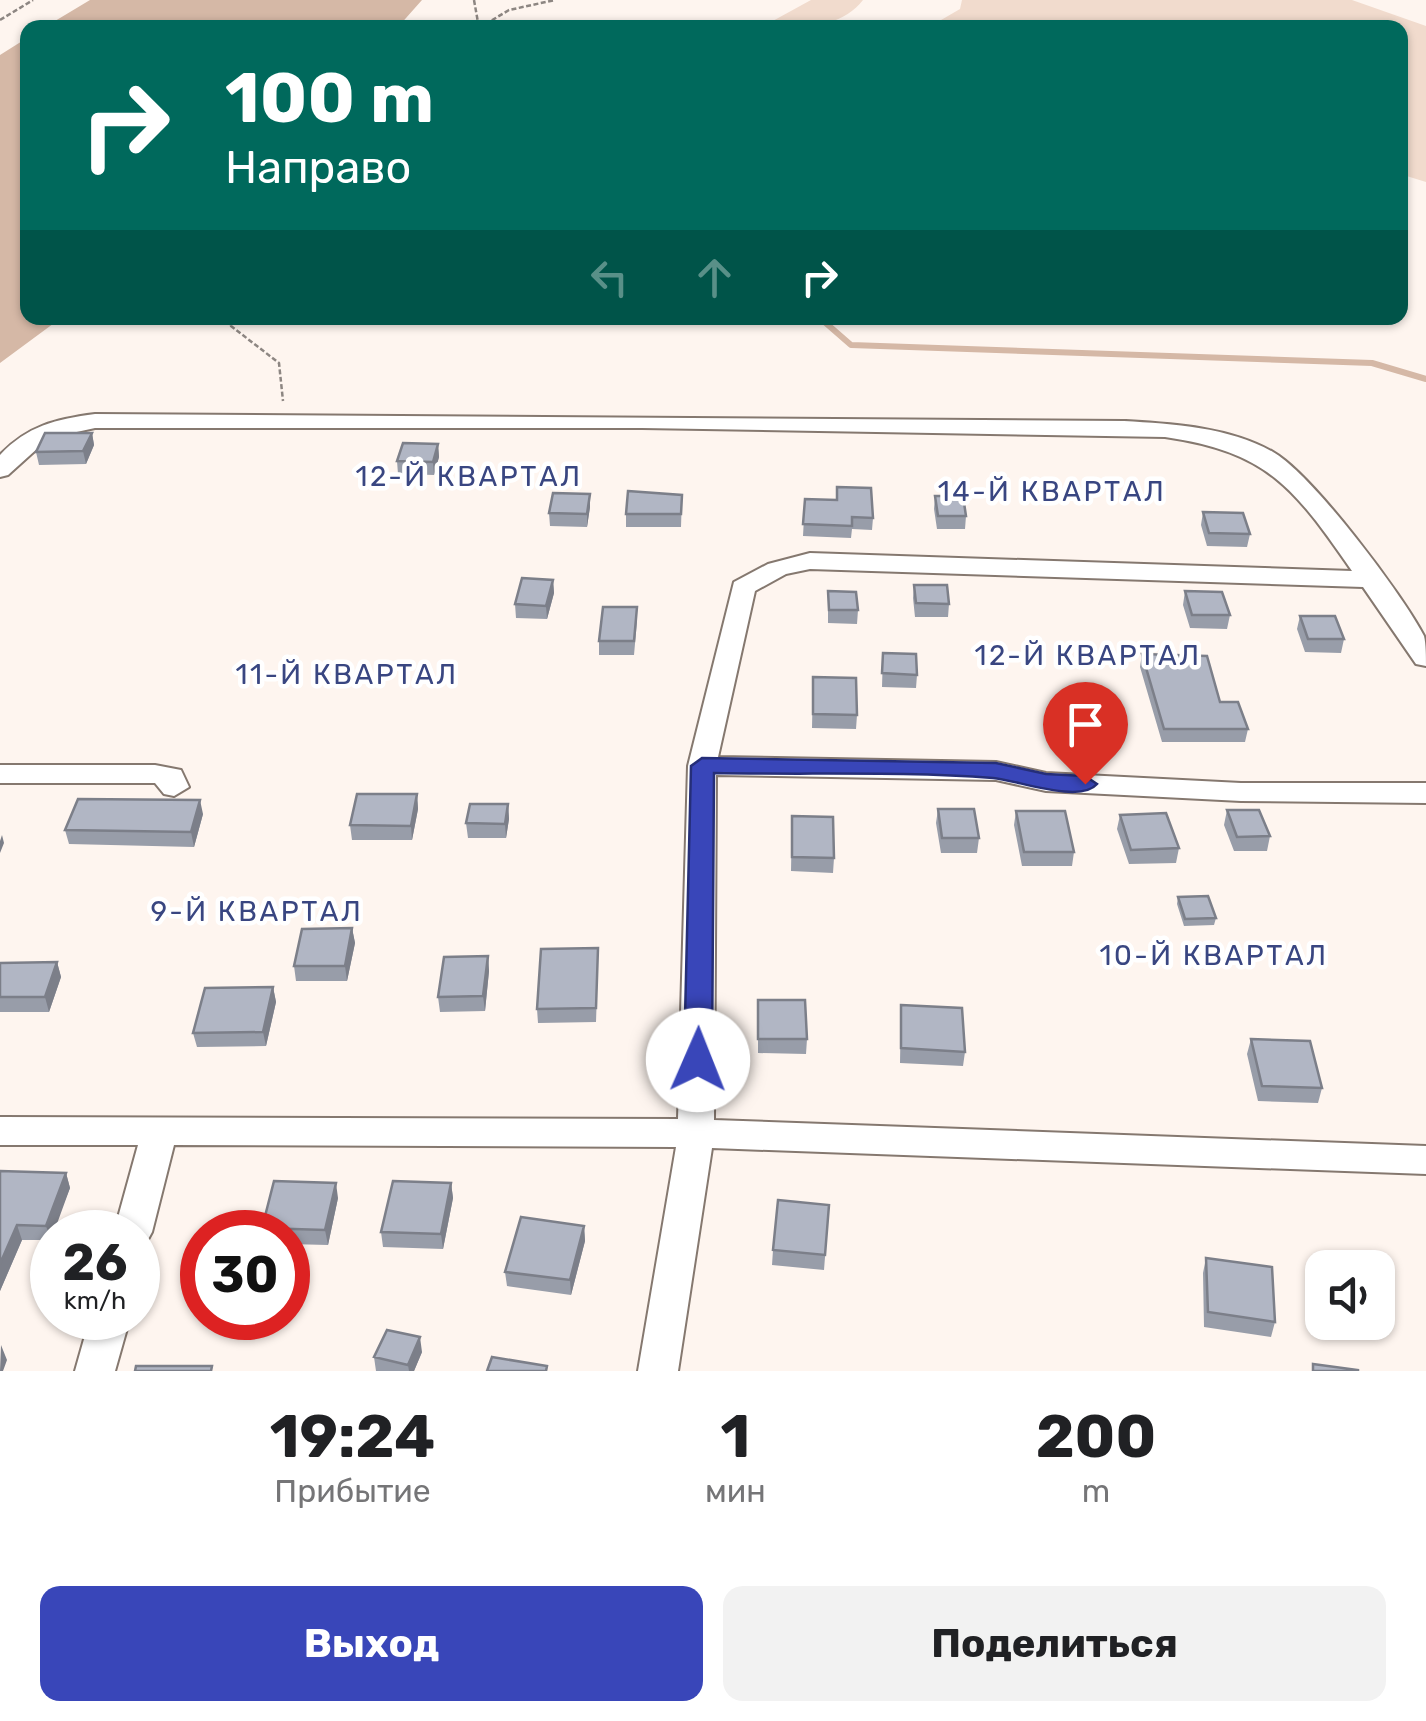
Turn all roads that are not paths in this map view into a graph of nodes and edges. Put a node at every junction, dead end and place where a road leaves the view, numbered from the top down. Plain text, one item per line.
1 (0, 470) edge
2 (1368, 579) junction
3 (1426, 658) edge
4 (702, 766) junction
5 (0, 774) edge
6 (174, 787) dead end
7 (1426, 793) edge
8 (0, 1131) edge
9 (160, 1132) junction
10 (696, 1133) junction
11 (1426, 1160) edge
12 (139, 1210) edge
13 (104, 1340) edge
14 (95, 1371) edge
15 (658, 1371) edge

1 - 2 street
2 - 3 street
2 - 4 street
4 - 7 street
4 - 10 street
5 - 6 street
8 - 9 street
9 - 10 street
9 - 12 street
10 - 11 street
10 - 15 street
13 - 14 street

